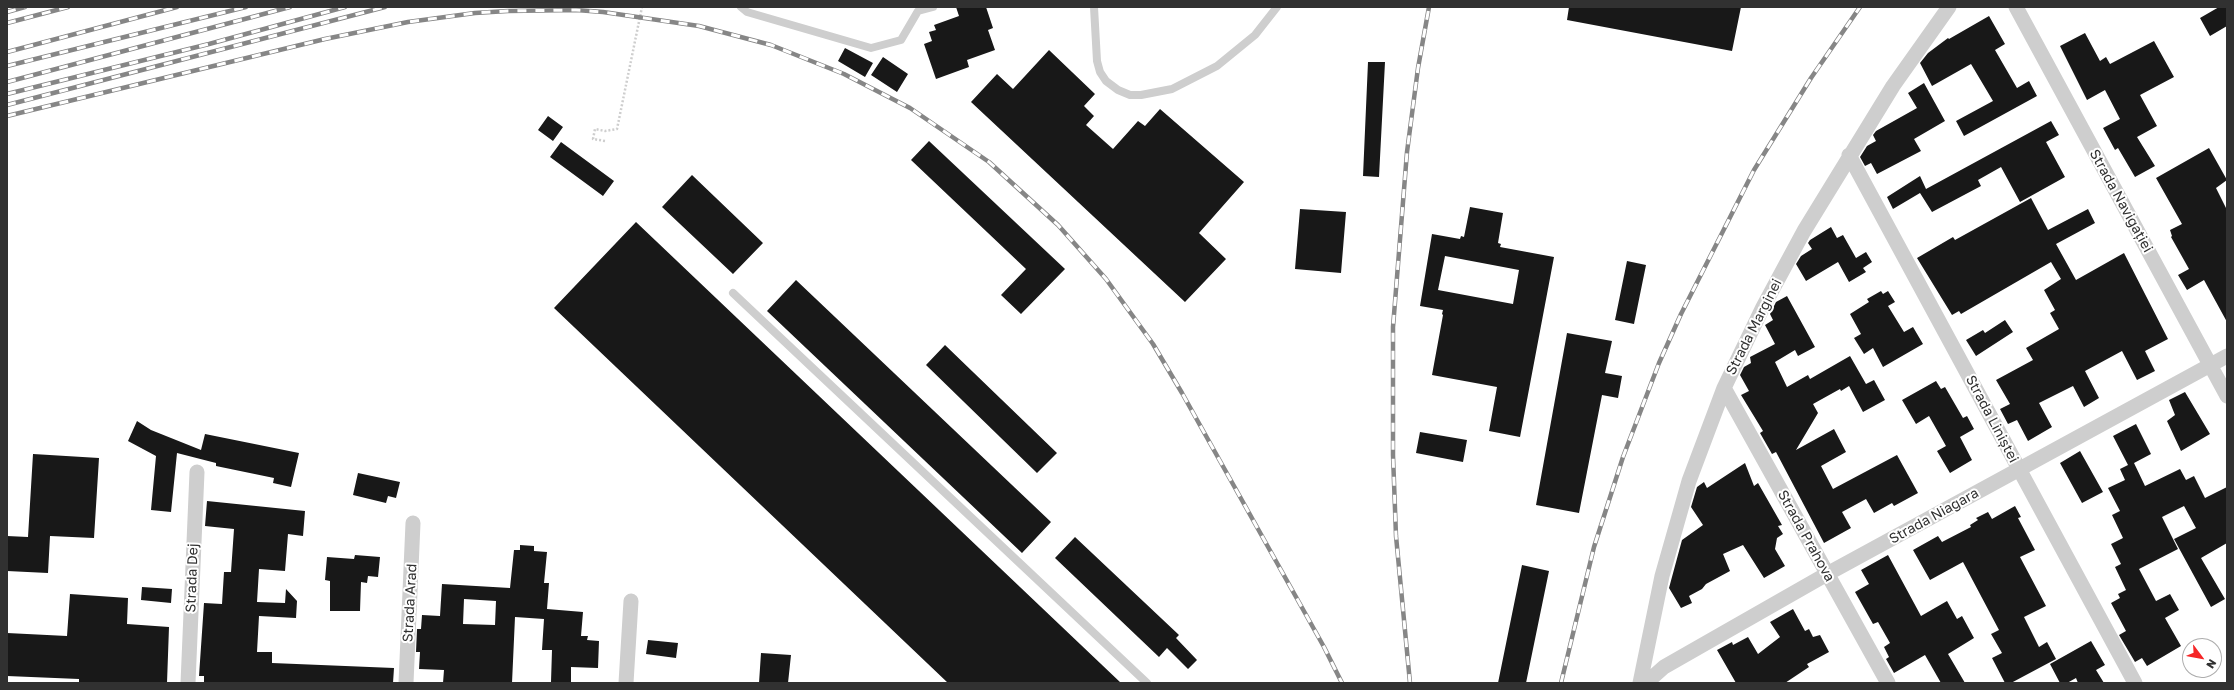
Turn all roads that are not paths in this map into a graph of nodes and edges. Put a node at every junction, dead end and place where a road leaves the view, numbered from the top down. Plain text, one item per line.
1 (741, 7) edge
2 (933, 7) edge
3 (1094, 7) edge
4 (1278, 7) edge
5 (1949, 7) edge
6 (2016, 7) edge
7 (1849, 155) junction
8 (733, 293) dead end
9 (2227, 356) edge
10 (2210, 365) junction
11 (1724, 388) junction
12 (2227, 396) edge
13 (2019, 469) junction
14 (197, 472) dead end
15 (413, 522) dead end
16 (1827, 574) junction
17 (631, 600) dead end
18 (188, 683) edge
19 (406, 683) edge
20 (626, 683) edge
21 (1147, 683) edge
22 (1640, 683) edge
23 (1646, 683) edge
24 (1888, 683) edge
25 (2135, 683) edge

1 - 2 lane
3 - 4 lane
5 - 7 street, Strada Marginei
6 - 10 street, Strada Navigației
7 - 11 street, Strada Marginei
7 - 13 street, Strada Liniștei
8 - 21 lane
9 - 10 street, Strada Niagara
10 - 12 street, Strada Navigației
10 - 13 street, Strada Niagara
11 - 16 street, Strada Prahova
11 - 22 street, Strada Marginei
13 - 16 street, Strada Niagara
13 - 25 street, Strada Liniștei
14 - 18 street, Strada Dej
15 - 19 street, Strada Arad
16 - 23 street, Strada Niagara
16 - 24 street, Strada Prahova
17 - 20 street

